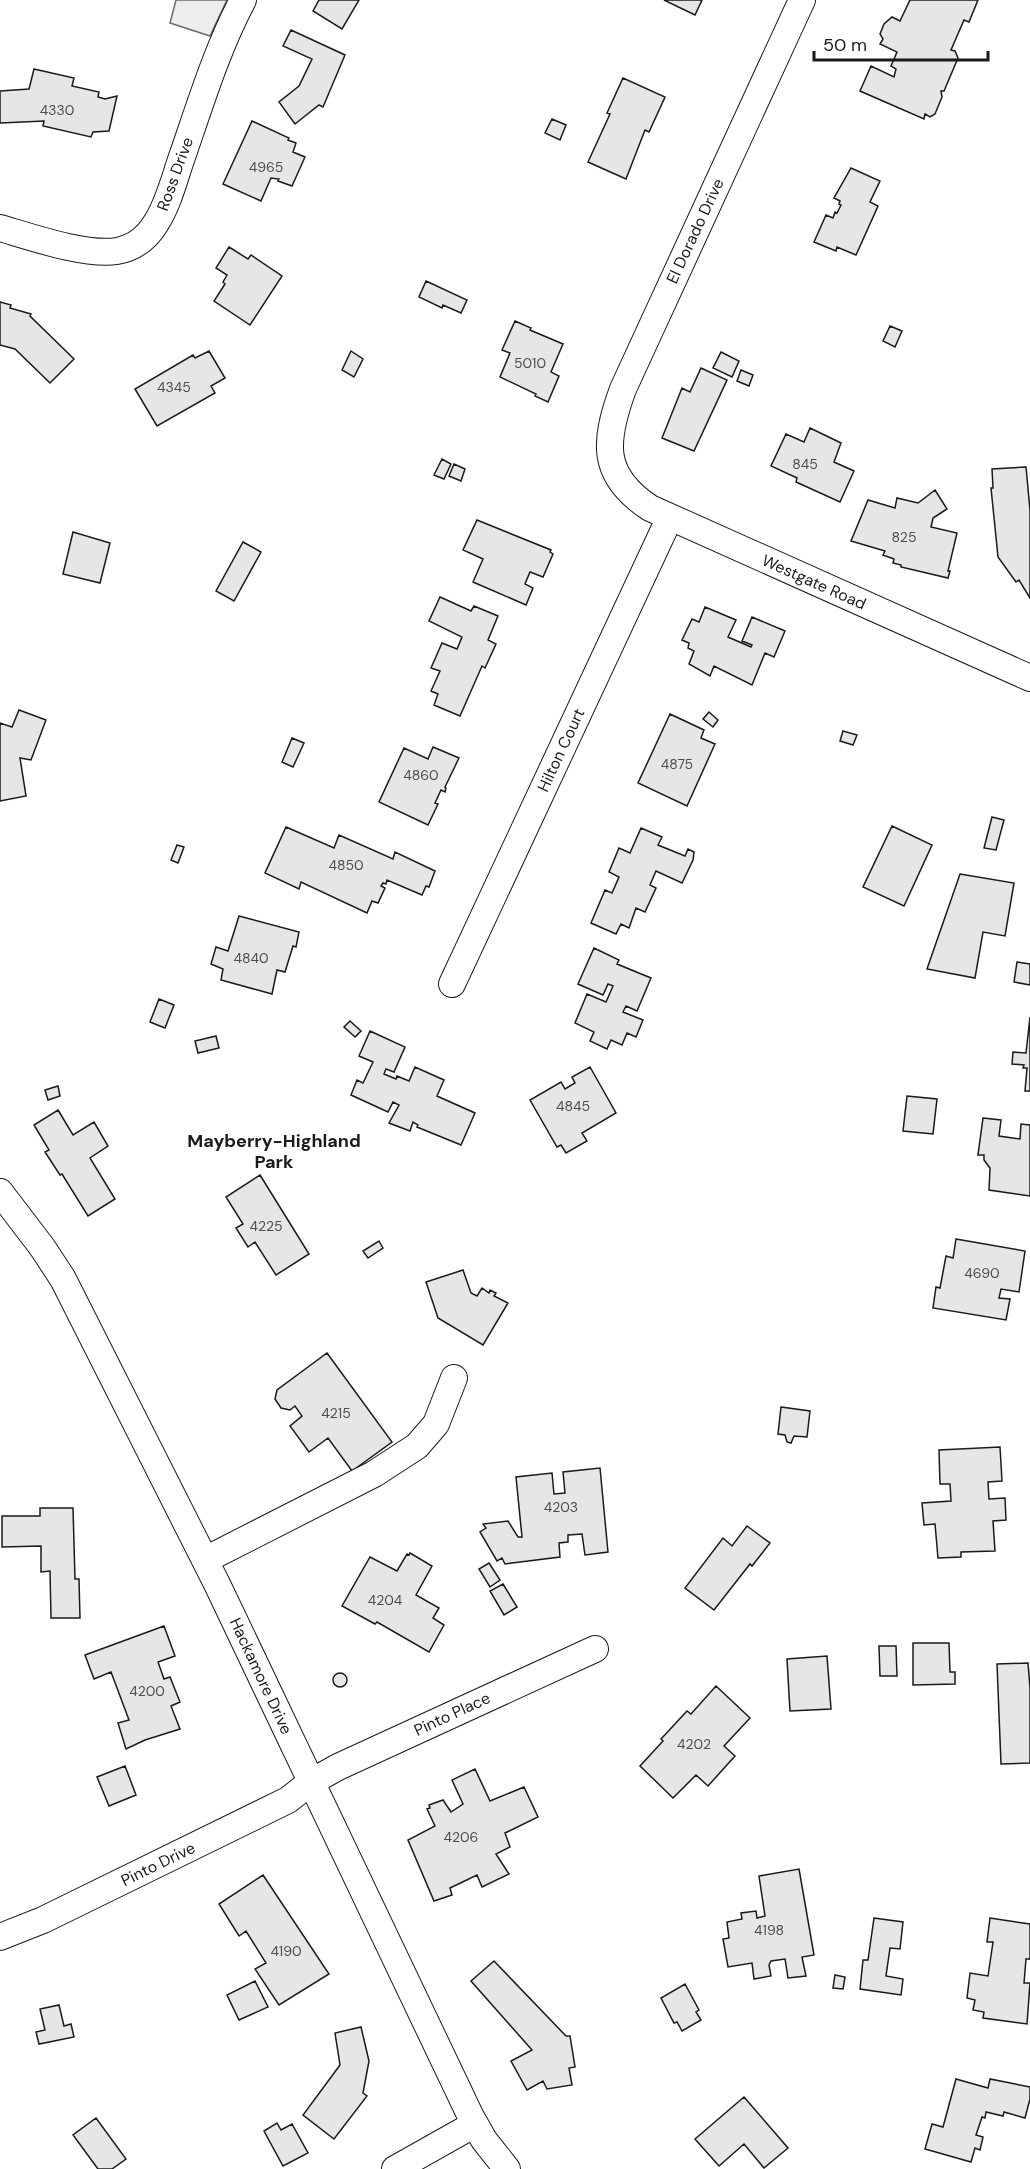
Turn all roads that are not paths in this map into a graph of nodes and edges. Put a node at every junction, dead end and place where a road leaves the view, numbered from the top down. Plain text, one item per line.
1 (243, 0) edge
2 (802, 0) edge
3 (0, 228) edge
4 (612, 468) joint
5 (670, 517) junction
6 (1030, 678) edge
7 (452, 984) dead end
8 (0, 1192) edge
9 (453, 1378) dead end
10 (205, 1560) junction
11 (595, 1649) dead end
12 (312, 1782) junction
13 (0, 1937) edge
14 (475, 2124) junction
15 (394, 2169) edge
16 (507, 2169) edge

1 - 3 street, Ross Drive
2 - 4 street, El Dorado Drive
4 - 5 street, Westgate Road
5 - 6 street, Westgate Road
5 - 7 street, Hilton Court
8 - 10 street, Hackamore Drive
9 - 10 street
10 - 12 street, Hackamore Drive
11 - 12 street, Pinto Place
12 - 13 street, Pinto Drive
12 - 14 street, Hackamore Drive
14 - 15 street
14 - 16 street, Hackamore Drive

